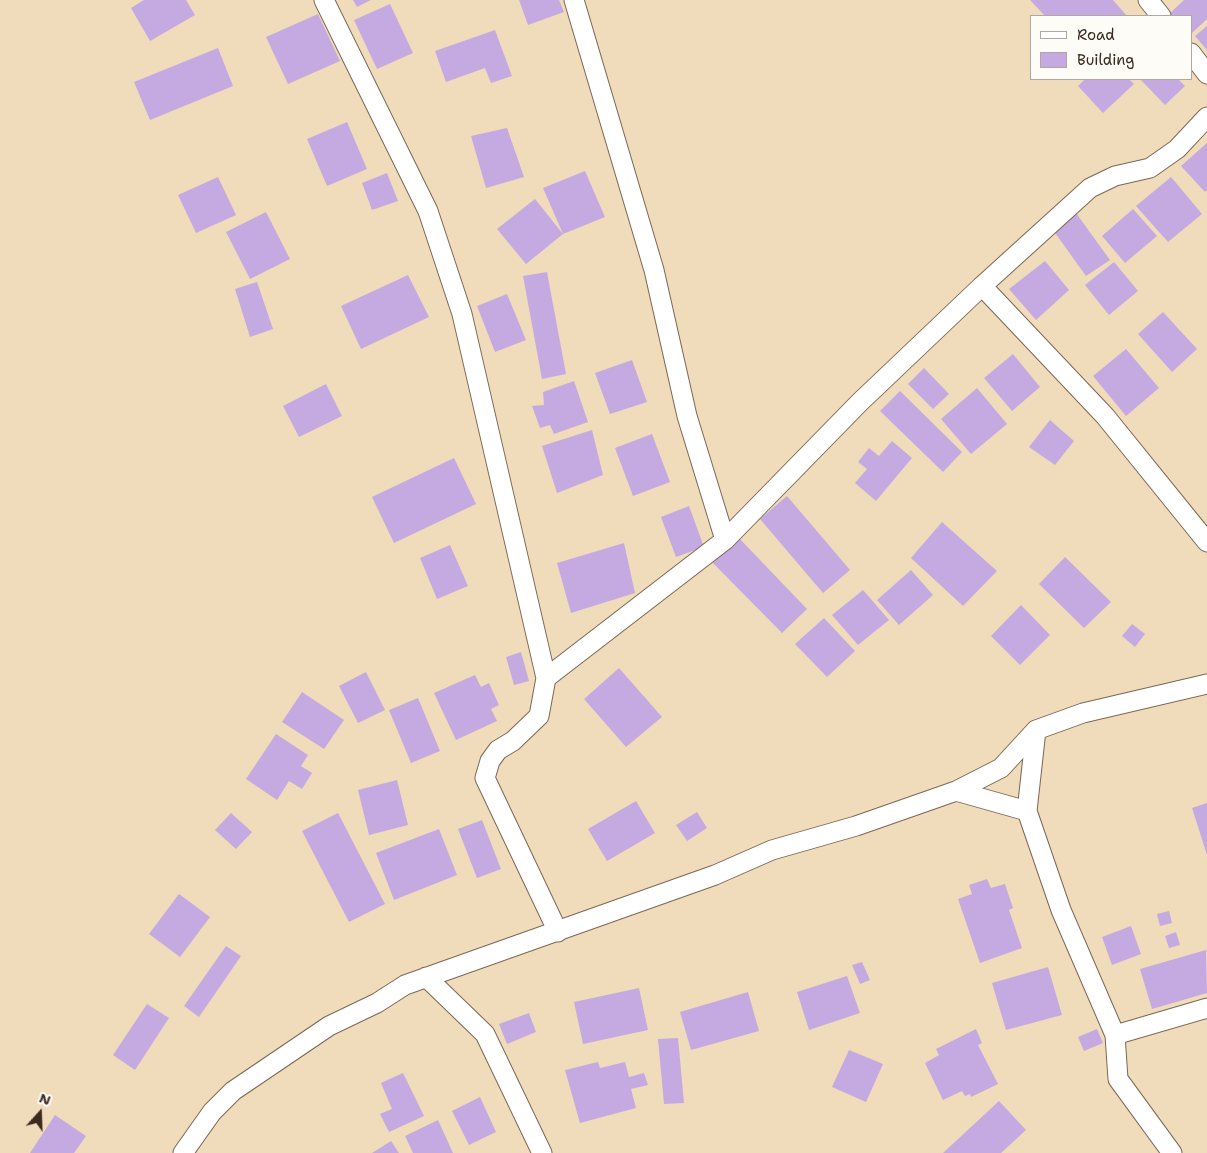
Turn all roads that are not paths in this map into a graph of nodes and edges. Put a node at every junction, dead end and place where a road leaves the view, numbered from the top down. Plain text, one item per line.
1 (324, 0) edge
2 (574, 0) edge
3 (1148, 0) edge
4 (1160, 15) edge
5 (1192, 55) edge
6 (1207, 74) edge
7 (1207, 117) edge
8 (982, 286) junction
9 (725, 540) junction
10 (1207, 542) edge
11 (546, 678) junction
12 (1207, 684) edge
13 (1036, 730) junction
14 (956, 791) junction
15 (1028, 811) junction
16 (558, 932) junction
17 (426, 977) junction
18 (1207, 1008) edge
19 (1115, 1036) junction
20 (183, 1153) edge
21 (542, 1153) edge
22 (1172, 1153) edge

1 - 11 street
2 - 9 street
3 - 4 street
5 - 6 street
7 - 8 street
8 - 9 street
8 - 10 street
9 - 11 street
11 - 16 street
12 - 13 street
13 - 14 street
13 - 15 street
14 - 15 street
14 - 16 street
15 - 19 street
16 - 17 street
17 - 20 street
17 - 21 street
18 - 19 street
19 - 22 street

